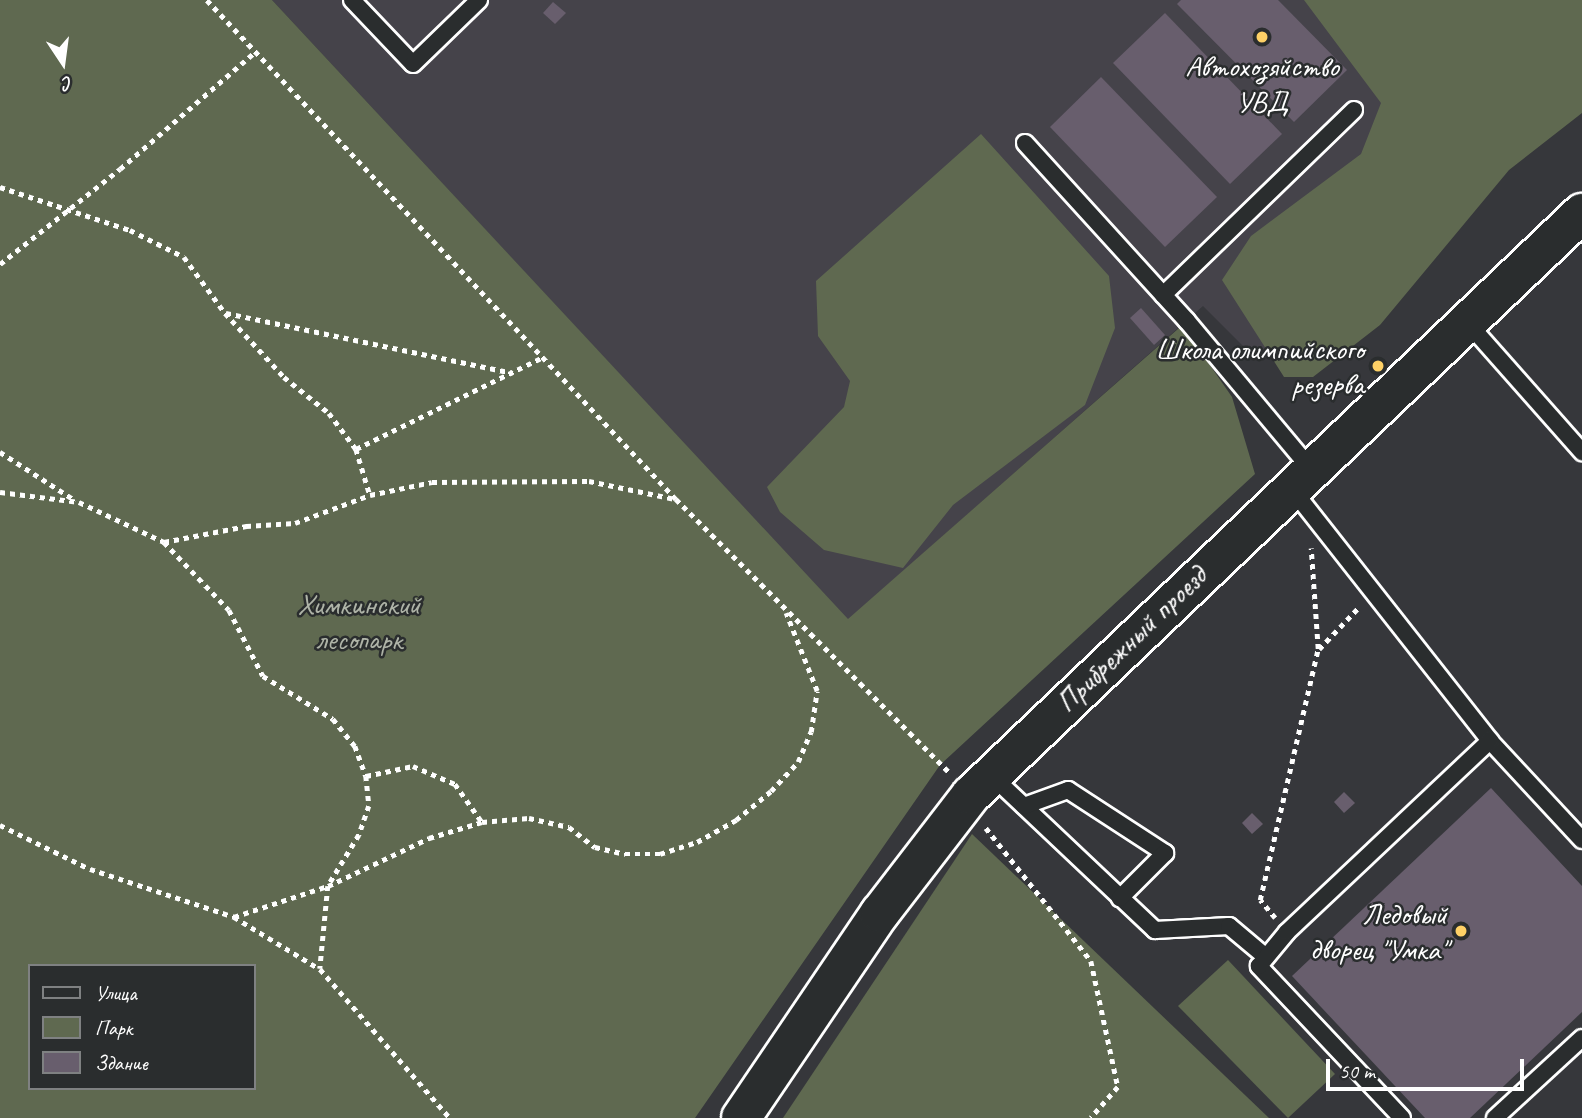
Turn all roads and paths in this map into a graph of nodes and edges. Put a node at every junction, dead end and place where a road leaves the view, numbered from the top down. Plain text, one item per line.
1 (207, 0) edge
2 (352, 0) edge
3 (479, 0) edge
4 (255, 52) junction
5 (1354, 110) dead end
6 (1025, 143) dead end
7 (0, 187) edge
8 (69, 211) junction
9 (1582, 213) edge
10 (0, 264) edge
11 (1163, 295) junction
12 (225, 313) junction
13 (1467, 322) junction
14 (543, 358) junction
15 (513, 373) junction
16 (356, 449) junction
17 (1581, 449) edge
18 (0, 453) edge
19 (1303, 488) junction
20 (0, 492) edge
21 (370, 495) junction
22 (676, 499) junction
23 (79, 502) junction
24 (164, 542) junction
25 (1372, 593) junction
26 (784, 608) junction
27 (1318, 649) junction
28 (1490, 741) junction
29 (366, 776) junction
30 (973, 778) junction
31 (1024, 806) junction
32 (976, 817) dead end
33 (482, 822) junction
34 (0, 825) edge
35 (1582, 840) edge
36 (328, 886) junction
37 (1120, 898) junction
38 (234, 917) junction
39 (1287, 932) junction
40 (1266, 957) junction
41 (320, 969) junction
42 (1582, 1038) edge
43 (450, 1118) edge
44 (741, 1118) edge
45 (1091, 1118) edge
46 (1402, 1118) edge
47 (1495, 1118) edge

1 - 4 path
2 - 3 lane
4 - 8 path
4 - 14 path
5 - 11 lane
6 - 11 lane
7 - 8 path
8 - 10 path
8 - 12 path
9 - 13 street, Прибрежный проезд
11 - 19 lane
12 - 15 path
12 - 16 path
13 - 17 lane
13 - 19 street, Прибрежный проезд
14 - 15 path
14 - 22 path
15 - 16 path
16 - 21 path
18 - 23 path
19 - 25 lane
19 - 27 path
19 - 30 street, Прибрежный проезд
20 - 23 path
21 - 22 path
21 - 24 path
22 - 26 path
23 - 24 path
24 - 29 path
25 - 27 path
25 - 28 lane
26 - 30 path
26 - 33 path
27 - 39 path
28 - 35 lane
28 - 39 lane
29 - 33 path
29 - 36 path
30 - 31 lane
30 - 44 street, Прибрежный проезд
31 - 37 lane
31 - 37 lane
32 - 45 path
33 - 36 path
34 - 38 path
36 - 38 path
36 - 41 path
37 - 40 lane
38 - 41 path
39 - 40 lane
40 - 46 lane
41 - 43 path
42 - 47 lane

